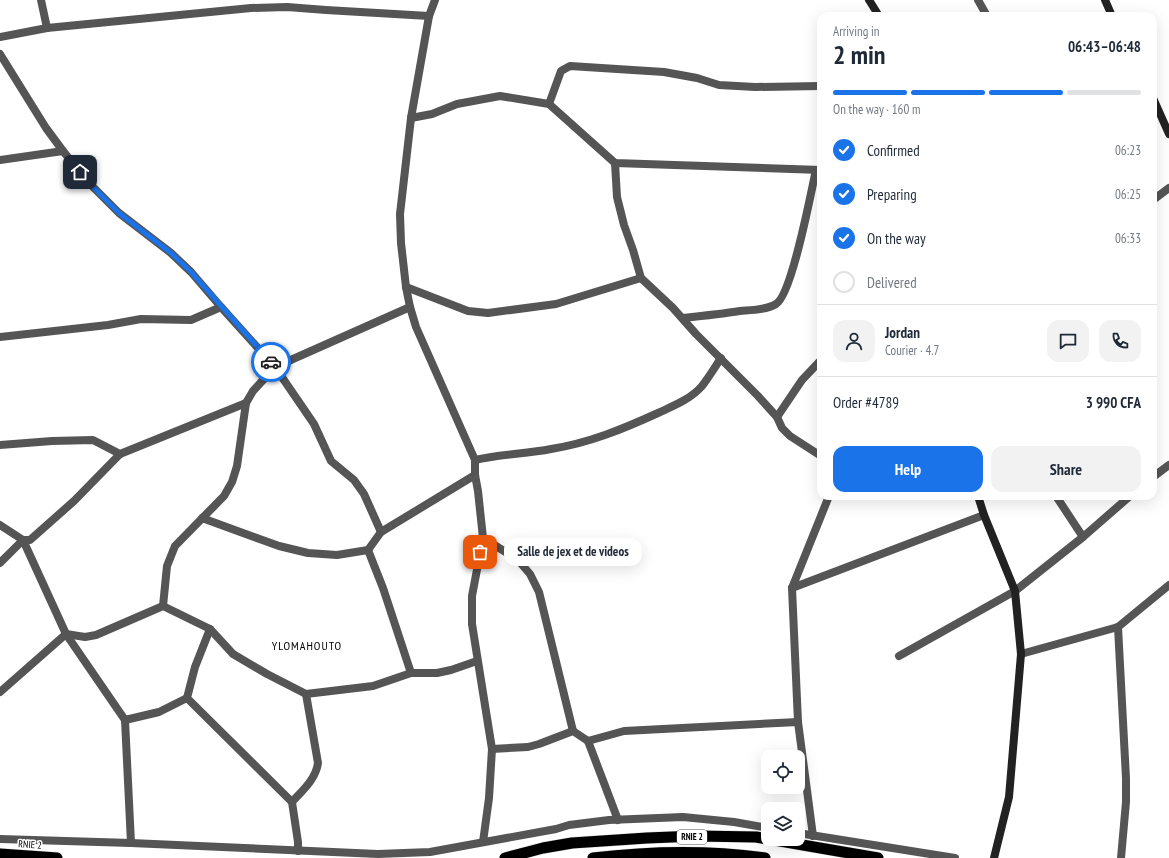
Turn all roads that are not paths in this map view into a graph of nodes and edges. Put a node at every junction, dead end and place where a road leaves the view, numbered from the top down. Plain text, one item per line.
1 (41, 0) edge
2 (434, 0) edge
3 (869, 0) edge
4 (978, 0) edge
5 (1105, 0) edge
6 (876, 12) edge
7 (985, 12) edge
8 (1110, 12) edge
9 (429, 16) junction
10 (47, 28) junction
11 (0, 37) edge
12 (0, 54) edge
13 (817, 86) edge
14 (549, 104) junction
15 (1157, 107) edge
16 (411, 118) junction
17 (1169, 134) edge
18 (63, 151) junction
19 (0, 160) edge
20 (615, 163) junction
21 (817, 170) edge
22 (817, 174) edge
23 (1169, 188) edge
24 (1157, 197) edge
25 (640, 278) junction
26 (406, 287) junction
27 (221, 307) junction
28 (410, 308) junction
29 (682, 318) junction
30 (0, 337) edge
31 (721, 358) junction
32 (817, 364) edge
33 (275, 367) junction
34 (246, 403) junction
35 (777, 417) junction
36 (0, 445) edge
37 (817, 453) edge
38 (120, 454) junction
39 (475, 460) junction
40 (1169, 465) edge
41 (1157, 474) edge
42 (475, 475) junction
43 (827, 500) edge
44 (979, 500) edge
45 (1059, 500) edge
46 (1125, 500) edge
47 (984, 515) junction
48 (202, 518) junction
49 (0, 525) edge
50 (381, 532) junction
51 (1083, 537) junction
52 (483, 538) junction
53 (23, 540) junction
54 (368, 550) junction
55 (0, 564) edge
56 (1169, 585) edge
57 (792, 588) junction
58 (1015, 591) junction
59 (163, 606) junction
60 (1118, 627) junction
61 (210, 629) junction
62 (66, 634) junction
63 (1021, 654) junction
64 (900, 656) dead end
65 (477, 661) junction
66 (412, 673) junction
67 (0, 692) edge
68 (306, 694) junction
69 (187, 698) junction
70 (125, 720) junction
71 (798, 722) junction
72 (573, 731) junction
73 (588, 741) junction
74 (492, 749) junction
75 (292, 802) junction
76 (618, 820) junction
77 (761, 827) edge
78 (805, 834) edge
79 (813, 836) junction
80 (0, 839) edge
81 (131, 842) junction
82 (483, 842) junction
83 (298, 851) junction
84 (0, 854) edge
85 (57, 858) edge
86 (505, 858) edge
87 (593, 858) edge
88 (765, 858) edge
89 (878, 858) edge
90 (955, 858) edge
91 (994, 858) edge
92 (1121, 858) edge

1 - 10 street
2 - 9 street
3 - 6 main road
4 - 7 street
5 - 8 main road
9 - 10 street
9 - 16 street
10 - 11 street
12 - 18 street
13 - 14 street
14 - 16 street
14 - 20 street
15 - 17 main road
16 - 26 street
18 - 19 street
18 - 27 street
20 - 21 street
20 - 25 street
22 - 29 street
23 - 24 street
25 - 26 street
25 - 29 street
26 - 28 street
27 - 30 street
27 - 33 street
28 - 33 street
28 - 39 street
29 - 31 street
31 - 35 street
31 - 39 street
32 - 35 street
33 - 34 street
33 - 50 street
34 - 38 street
34 - 48 street
35 - 37 street
36 - 38 street
38 - 53 street
39 - 42 street
40 - 41 street
42 - 50 street
42 - 52 street
43 - 57 street
44 - 47 main road
45 - 51 street
46 - 51 street
47 - 57 street
47 - 58 main road
48 - 54 street
48 - 59 street
49 - 53 street
50 - 54 street
51 - 58 street
52 - 65 street
52 - 72 street
53 - 55 street
53 - 62 street
54 - 66 street
56 - 60 street
57 - 71 street
58 - 63 main road
58 - 64 street
59 - 61 street
59 - 62 street
60 - 63 street
60 - 92 street
61 - 68 street
61 - 69 street
62 - 67 street
62 - 70 street
63 - 91 main road
65 - 66 street
65 - 74 street
66 - 68 street
68 - 75 street
69 - 70 street
69 - 75 street
70 - 81 street
71 - 73 street
71 - 79 street
72 - 73 street
72 - 74 street
73 - 76 street
74 - 82 street
75 - 83 street
76 - 77 street
76 - 82 street
78 - 79 street
79 - 90 street
80 - 81 street
81 - 83 street
82 - 83 street
84 - 85 highway, RNIE 2 / RNIE 2
86 - 89 highway, RNIE 2 / RNIE 2
87 - 88 highway, RNIE 2 / RNIE 2

